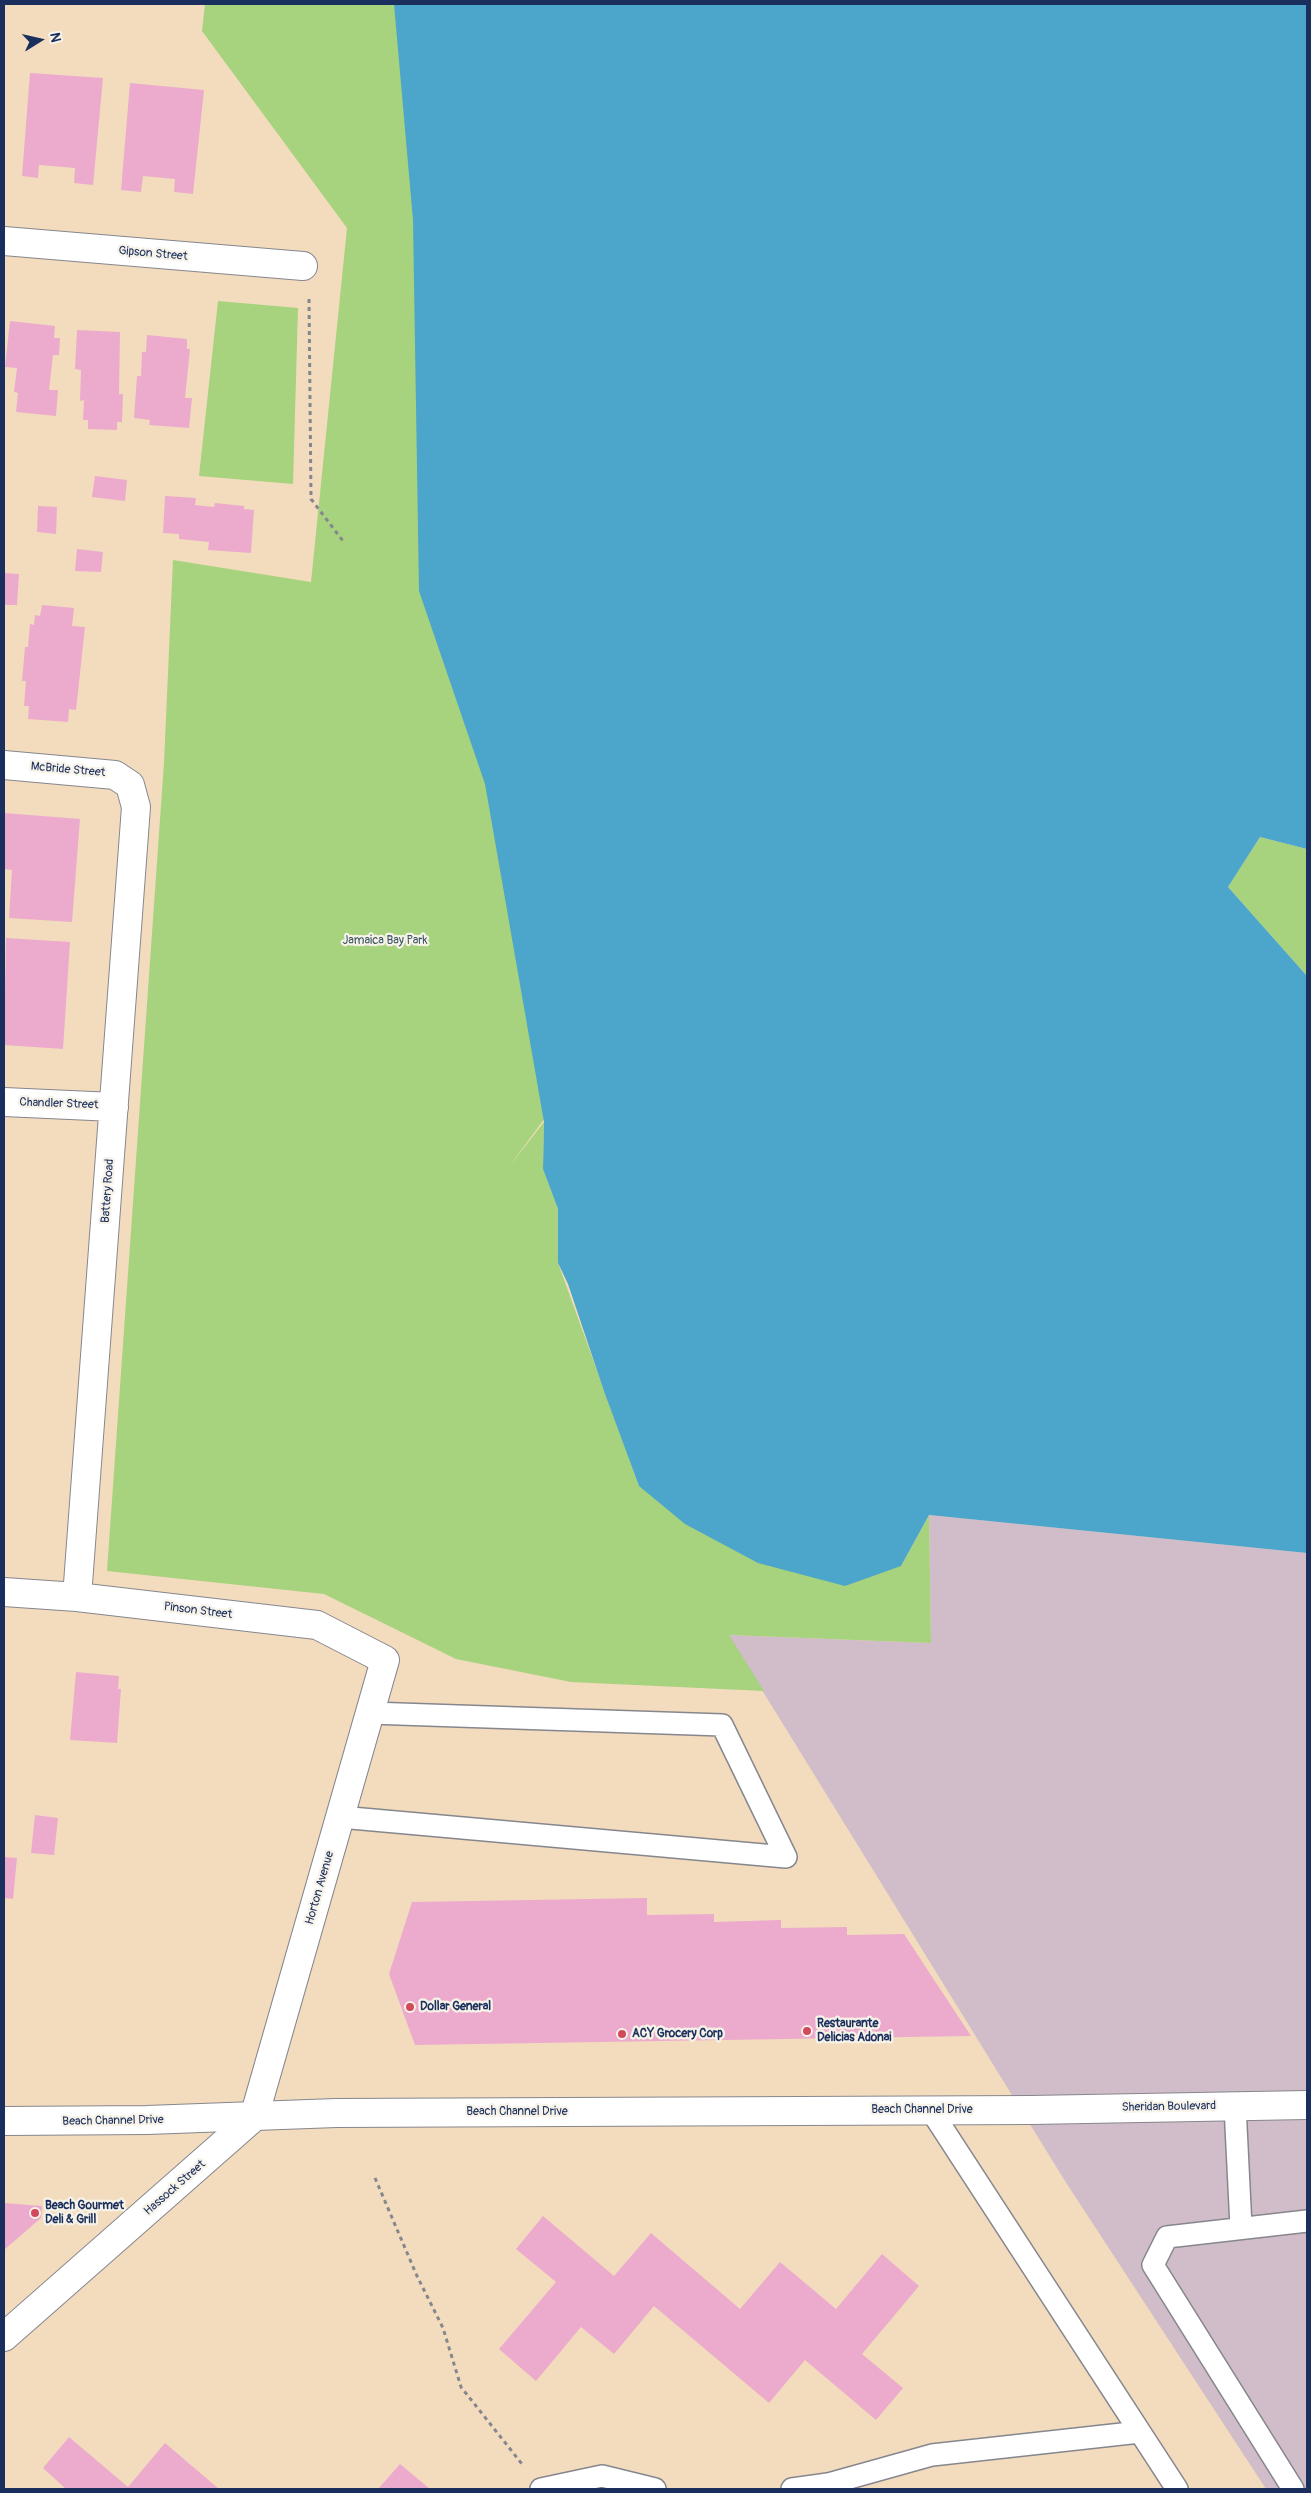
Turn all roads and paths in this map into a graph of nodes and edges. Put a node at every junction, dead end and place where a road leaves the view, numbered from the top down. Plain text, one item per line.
1 (4, 241) edge
2 (303, 266) joint
3 (343, 541) dead end
4 (4, 765) edge
5 (130, 785) joint
6 (4, 1102) edge
7 (114, 1107) junction
8 (4, 1592) edge
9 (77, 1597) junction
10 (385, 1660) joint
11 (370, 1713) junction
12 (340, 1817) junction
13 (1307, 2105) edge
14 (1235, 2106) junction
15 (930, 2109) junction
16 (1031, 2110) joint
17 (254, 2117) junction
18 (4, 2121) edge
19 (375, 2178) dead end
20 (1307, 2221) edge
21 (1241, 2227) junction
22 (4, 2337) edge
23 (1140, 2432) junction
24 (541, 2488) edge
25 (655, 2489) edge
26 (792, 2489) edge
27 (1177, 2489) edge
28 (1292, 2489) edge

1 - 2 street, Gipson Street
2 - 3 path
4 - 5 street, McBride Street
5 - 7 street, Battery Road
6 - 7 street, Chandler Street
7 - 9 street, Battery Road
8 - 9 street, Pinson Street
9 - 10 street, Pinson Street
10 - 11 street, Horton Avenue
11 - 12 street, Horton Avenue
11 - 12 lane
12 - 17 street, Horton Avenue
13 - 14 street, Sheridan Boulevard
14 - 16 street, Sheridan Boulevard
14 - 21 lane
15 - 16 street, Beach Channel Drive
15 - 17 street, Beach Channel Drive
15 - 23 lane
17 - 18 street, Beach Channel Drive
17 - 22 street, Hassock Street
19 - 24 path
20 - 21 lane
21 - 28 lane
23 - 26 lane
23 - 27 lane
24 - 25 lane

